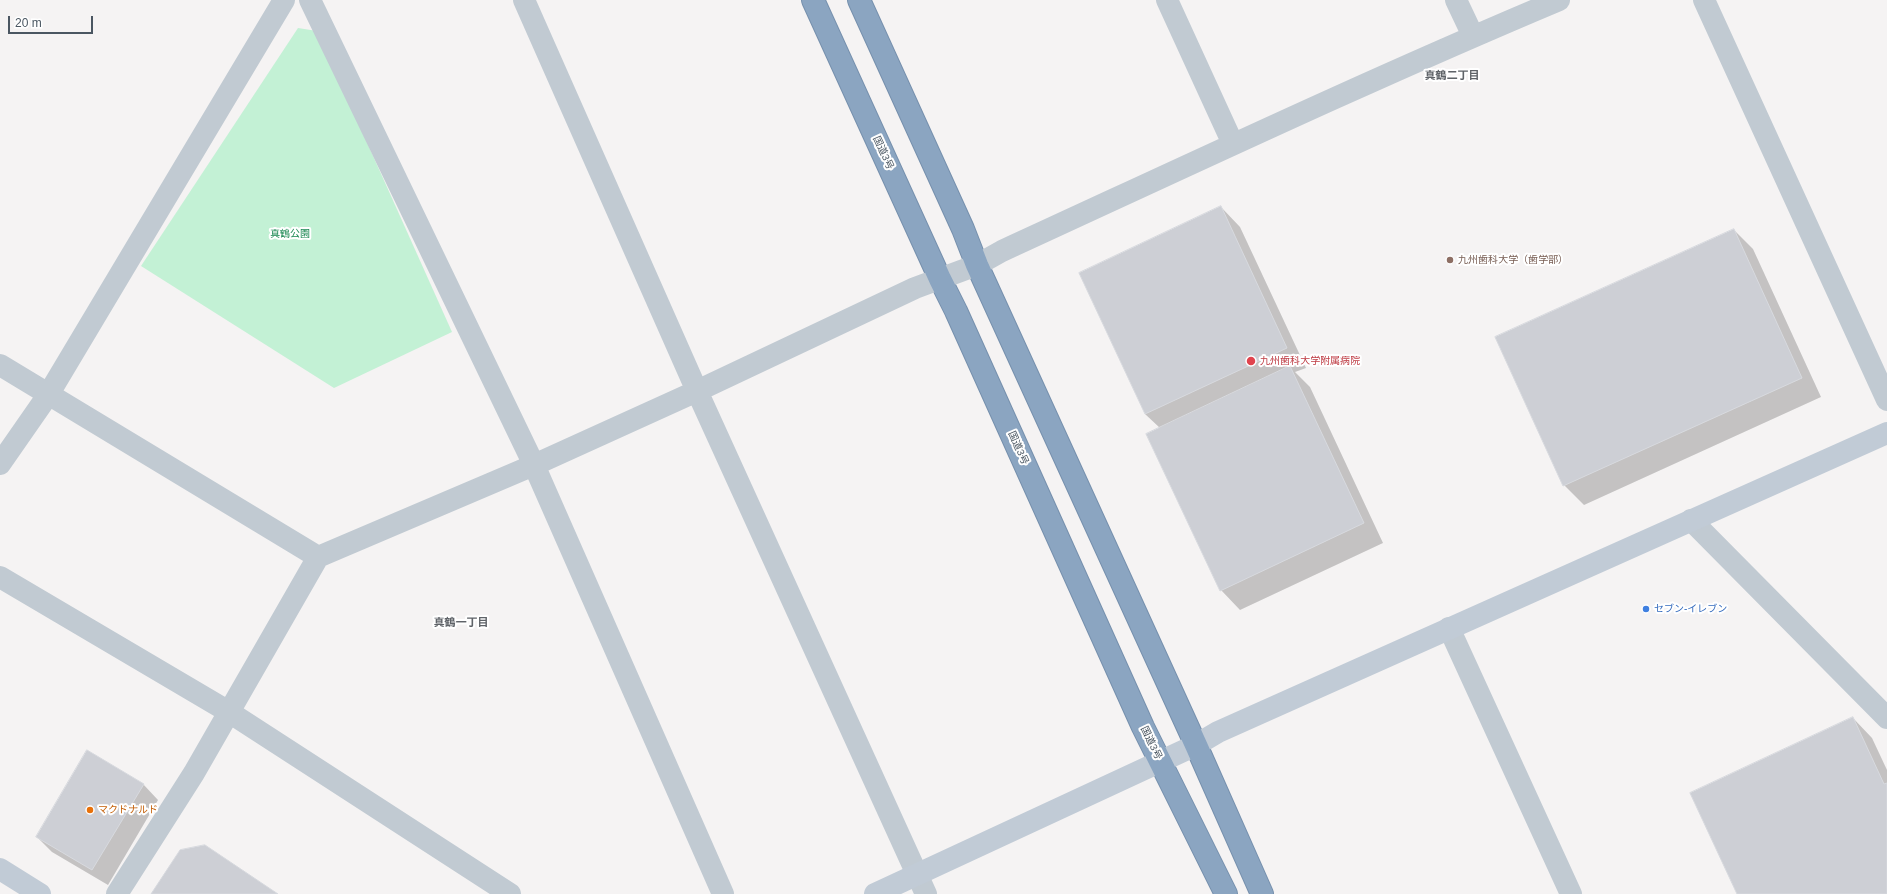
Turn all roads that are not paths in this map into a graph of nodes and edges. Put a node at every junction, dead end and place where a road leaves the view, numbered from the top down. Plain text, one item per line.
1 (284, 0) edge
2 (310, 0) edge
3 (524, 0) edge
4 (813, 0) edge
5 (859, 0) edge
6 (1167, 0) edge
7 (1456, 0) edge
8 (1559, 0) edge
9 (1704, 0) edge
10 (1473, 36) junction
11 (1233, 144) junction
12 (977, 264) junction
13 (940, 279) junction
14 (0, 365) edge
15 (697, 391) junction
16 (48, 395) junction
17 (1887, 400) edge
18 (1887, 433) edge
19 (0, 464) edge
20 (534, 464) junction
21 (1691, 520) junction
22 (318, 557) junction
23 (0, 577) edge
24 (1449, 628) junction
25 (229, 712) junction
26 (1887, 718) edge
27 (1196, 745) junction
28 (1160, 761) junction
29 (0, 869) edge
30 (922, 885) edge
31 (40, 894) edge
32 (117, 894) edge
33 (510, 894) edge
34 (723, 894) edge
35 (875, 894) edge
36 (1226, 894) edge
37 (1262, 894) edge
38 (1571, 894) edge

1 - 16 street
2 - 20 street
3 - 15 street
4 - 13 highway, 国道3号
5 - 12 highway
6 - 11 street
7 - 10 street
8 - 10 street
9 - 17 street
10 - 11 street
11 - 12 street
12 - 13 street
12 - 27 highway
13 - 15 street
13 - 28 highway, 国道3号
14 - 16 street
15 - 20 street
15 - 30 street
16 - 19 street
16 - 22 street
18 - 21 street
20 - 22 street
20 - 34 street
21 - 24 street
21 - 26 street
22 - 25 street
23 - 25 street
24 - 27 street
24 - 38 street
25 - 32 street
25 - 33 street
27 - 28 street
27 - 37 highway
28 - 30 street
28 - 36 highway, 国道3号
29 - 31 street
30 - 35 street

